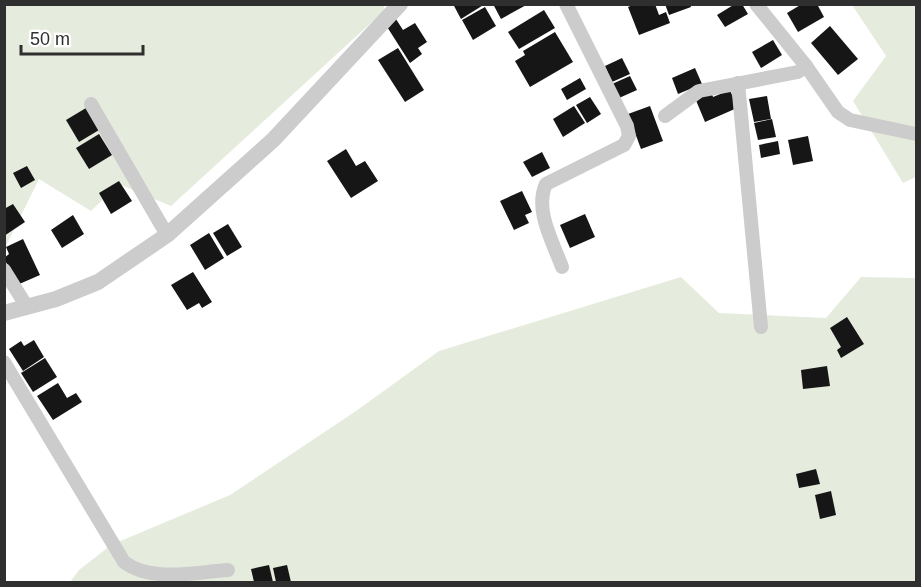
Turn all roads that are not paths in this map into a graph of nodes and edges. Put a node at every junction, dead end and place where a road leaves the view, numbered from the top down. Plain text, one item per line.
1 (400, 4) edge
2 (566, 4) edge
3 (756, 4) edge
4 (806, 66) junction
5 (738, 83) junction
6 (91, 104) dead end
7 (665, 116) dead end
8 (916, 134) edge
9 (167, 235) junction
10 (562, 267) dead end
11 (4, 270) edge
12 (27, 307) junction
13 (4, 313) edge
14 (761, 327) dead end
15 (4, 362) edge
16 (228, 570) dead end

1 - 9 street
2 - 10 street
3 - 4 street
4 - 5 street
4 - 8 street
5 - 7 street
5 - 14 street
6 - 9 street
9 - 12 street
11 - 12 street
12 - 13 street
15 - 16 street

